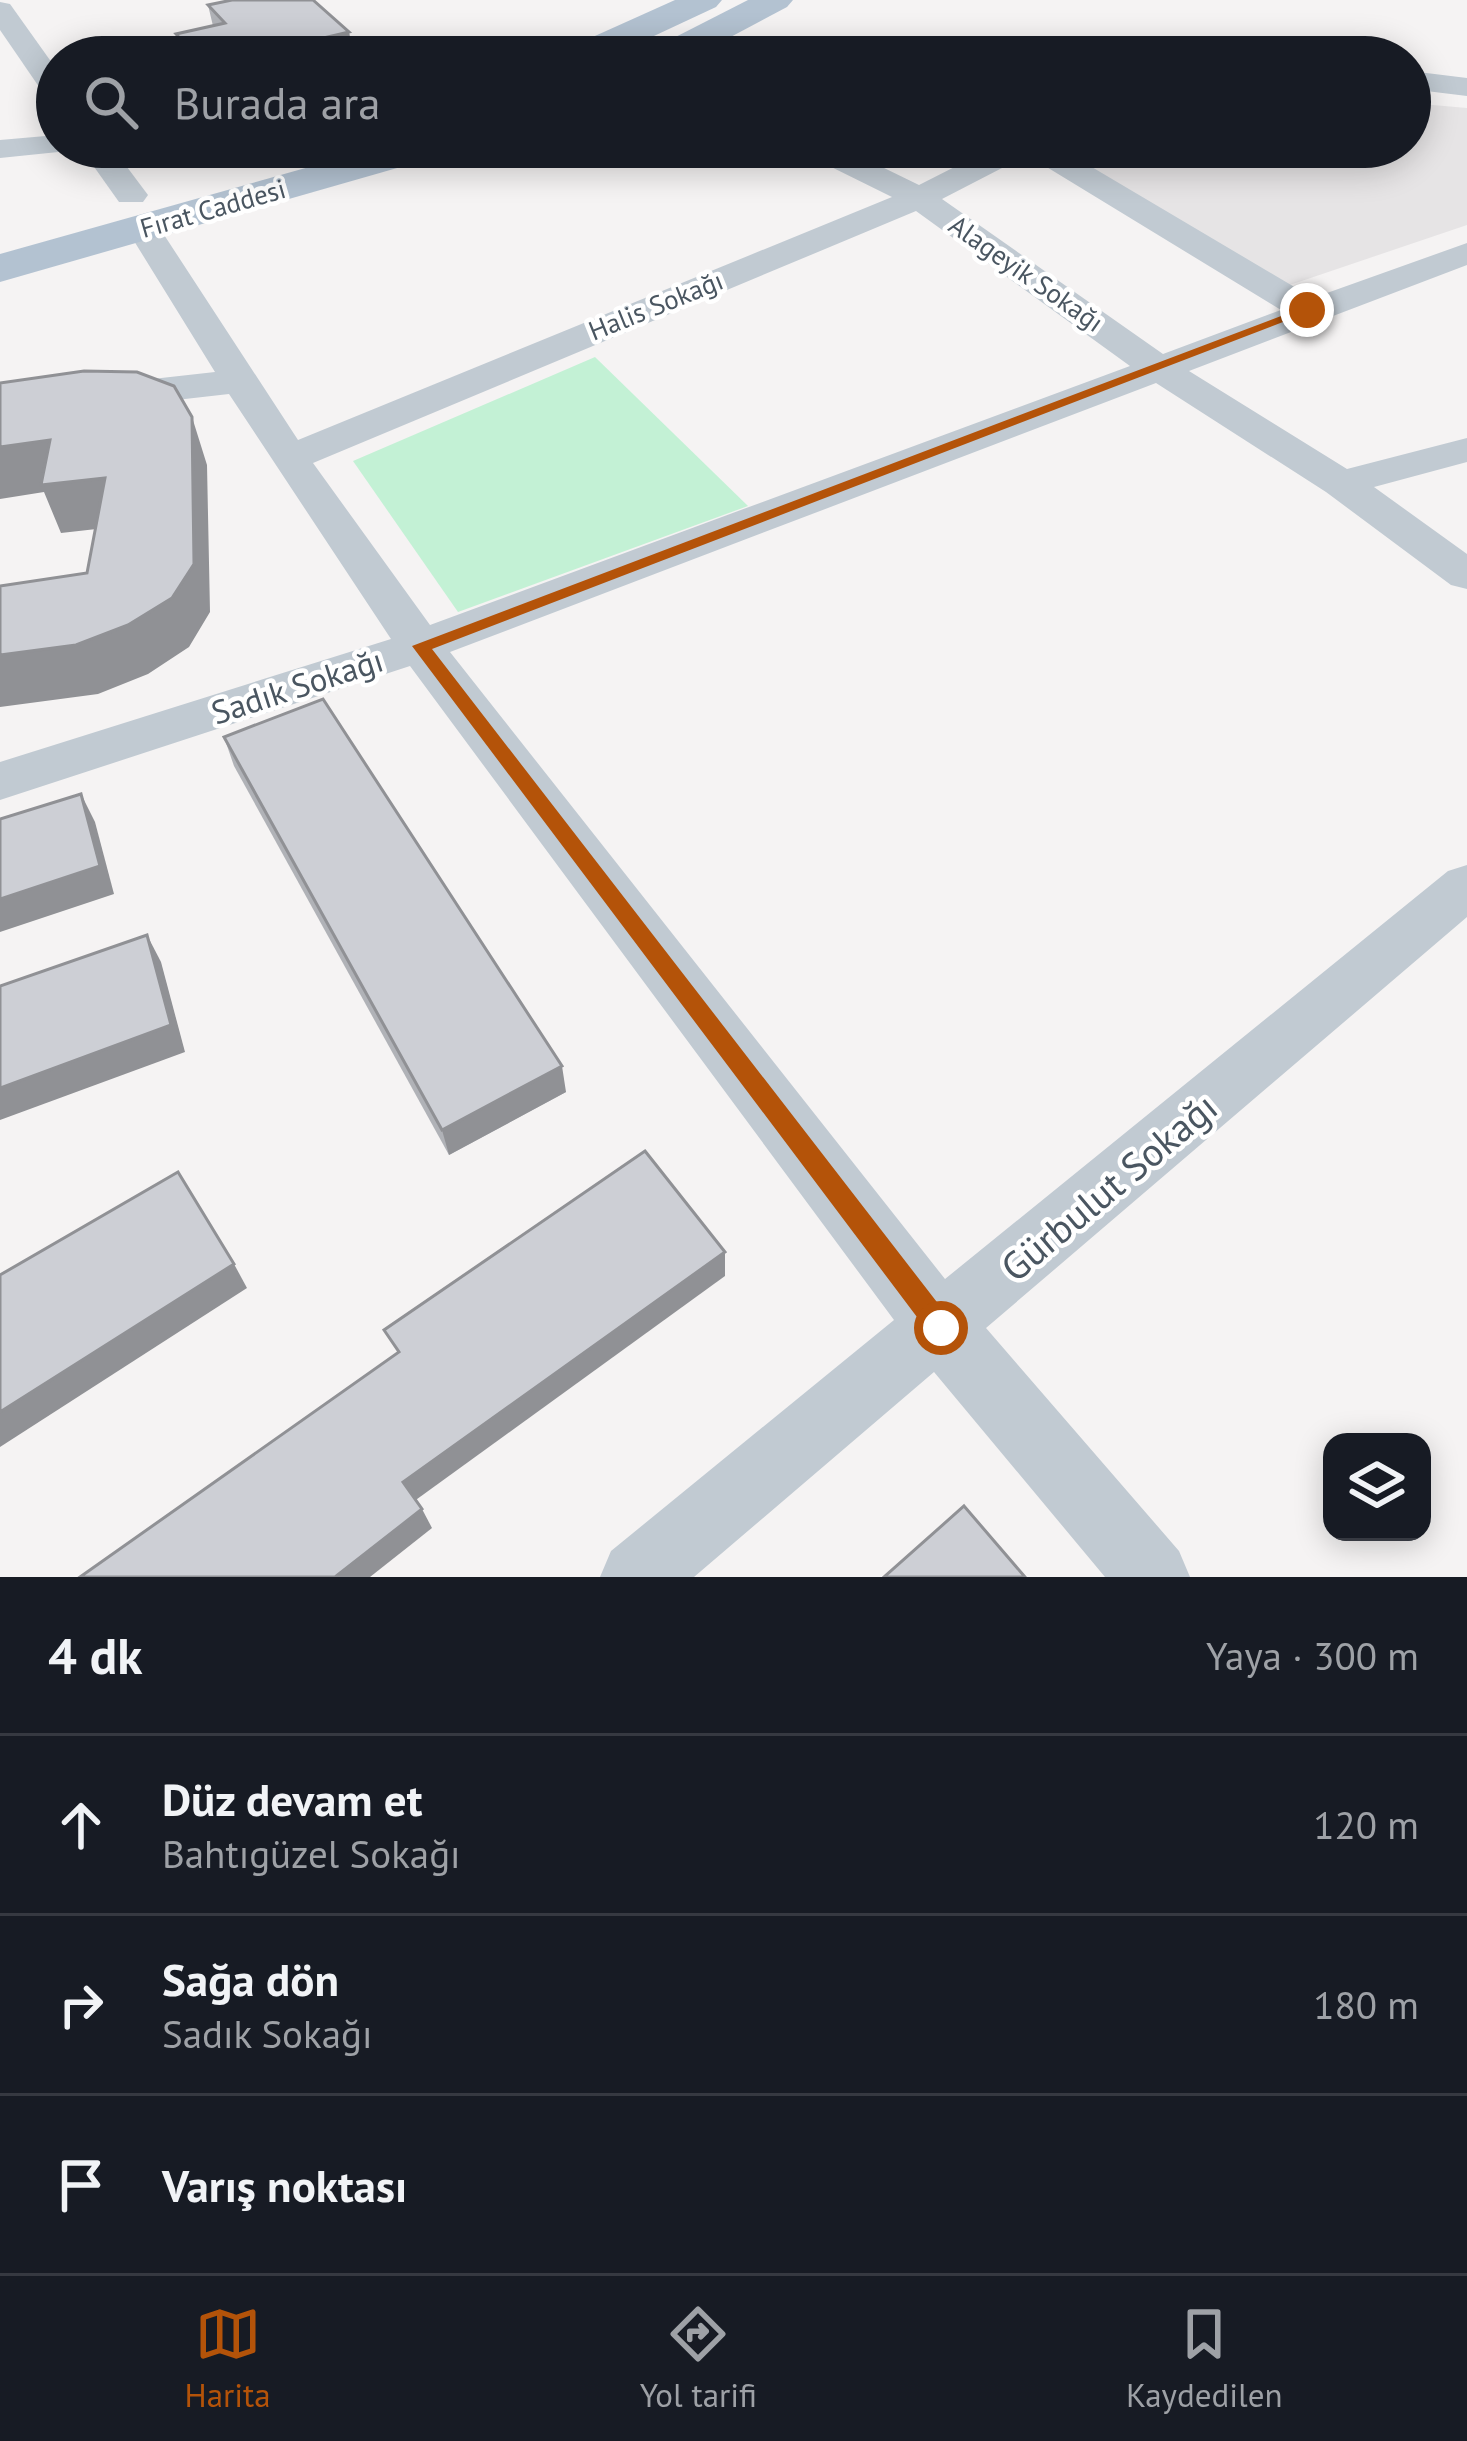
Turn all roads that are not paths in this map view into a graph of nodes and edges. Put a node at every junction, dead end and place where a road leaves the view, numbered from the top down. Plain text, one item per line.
1 (704, 0) edge
2 (775, 0) edge
3 (0, 10) edge
4 (625, 36) edge
5 (705, 36) edge
6 (36, 62) edge
7 (1431, 82) edge
8 (1467, 86) edge
9 (36, 146) edge
10 (0, 149) edge
11 (109, 168) edge
12 (256, 168) edge
13 (332, 168) edge
14 (858, 168) edge
15 (977, 168) edge
16 (1071, 168) edge
17 (919, 198) junction
18 (137, 212) junction
19 (18, 221) dead end
20 (1467, 254) edge
21 (0, 268) edge
22 (1307, 310) junction
23 (1157, 367) junction
24 (242, 381) junction
25 (0, 408) edge
26 (1467, 450) edge
27 (290, 458) junction
28 (1341, 483) junction
29 (1467, 574) edge
30 (421, 646) junction
31 (0, 781) edge
32 (1467, 886) edge
33 (941, 1328) junction
34 (637, 1577) edge
35 (1153, 1577) edge

1 - 4 main road
2 - 5 main road
3 - 6 street
7 - 8 street
9 - 10 street
11 - 18 street
12 - 18 main road, Fırat Caddesi
13 - 18 main road, Fırat Caddesi
14 - 17 street, Alageyik Sokağı
15 - 17 street, Halis Sokağı
16 - 22 street
17 - 23 street, Alageyik Sokağı
17 - 27 street, Halis Sokağı
18 - 19 main road, Fırat Caddesi
18 - 21 main road, Fırat Caddesi
18 - 24 street
20 - 22 street, Sadık Sokağı
22 - 23 street, Sadık Sokağı
23 - 28 street, Alageyik Sokağı
23 - 30 street, Sadık Sokağı
24 - 25 street
24 - 27 street
26 - 28 street
27 - 30 street
28 - 29 street, Alageyik Sokağı
30 - 31 street, Sadık Sokağı
30 - 33 street
32 - 33 street, Gürbulut Sokağı
33 - 34 street, Gürbulut Sokağı
33 - 35 street

